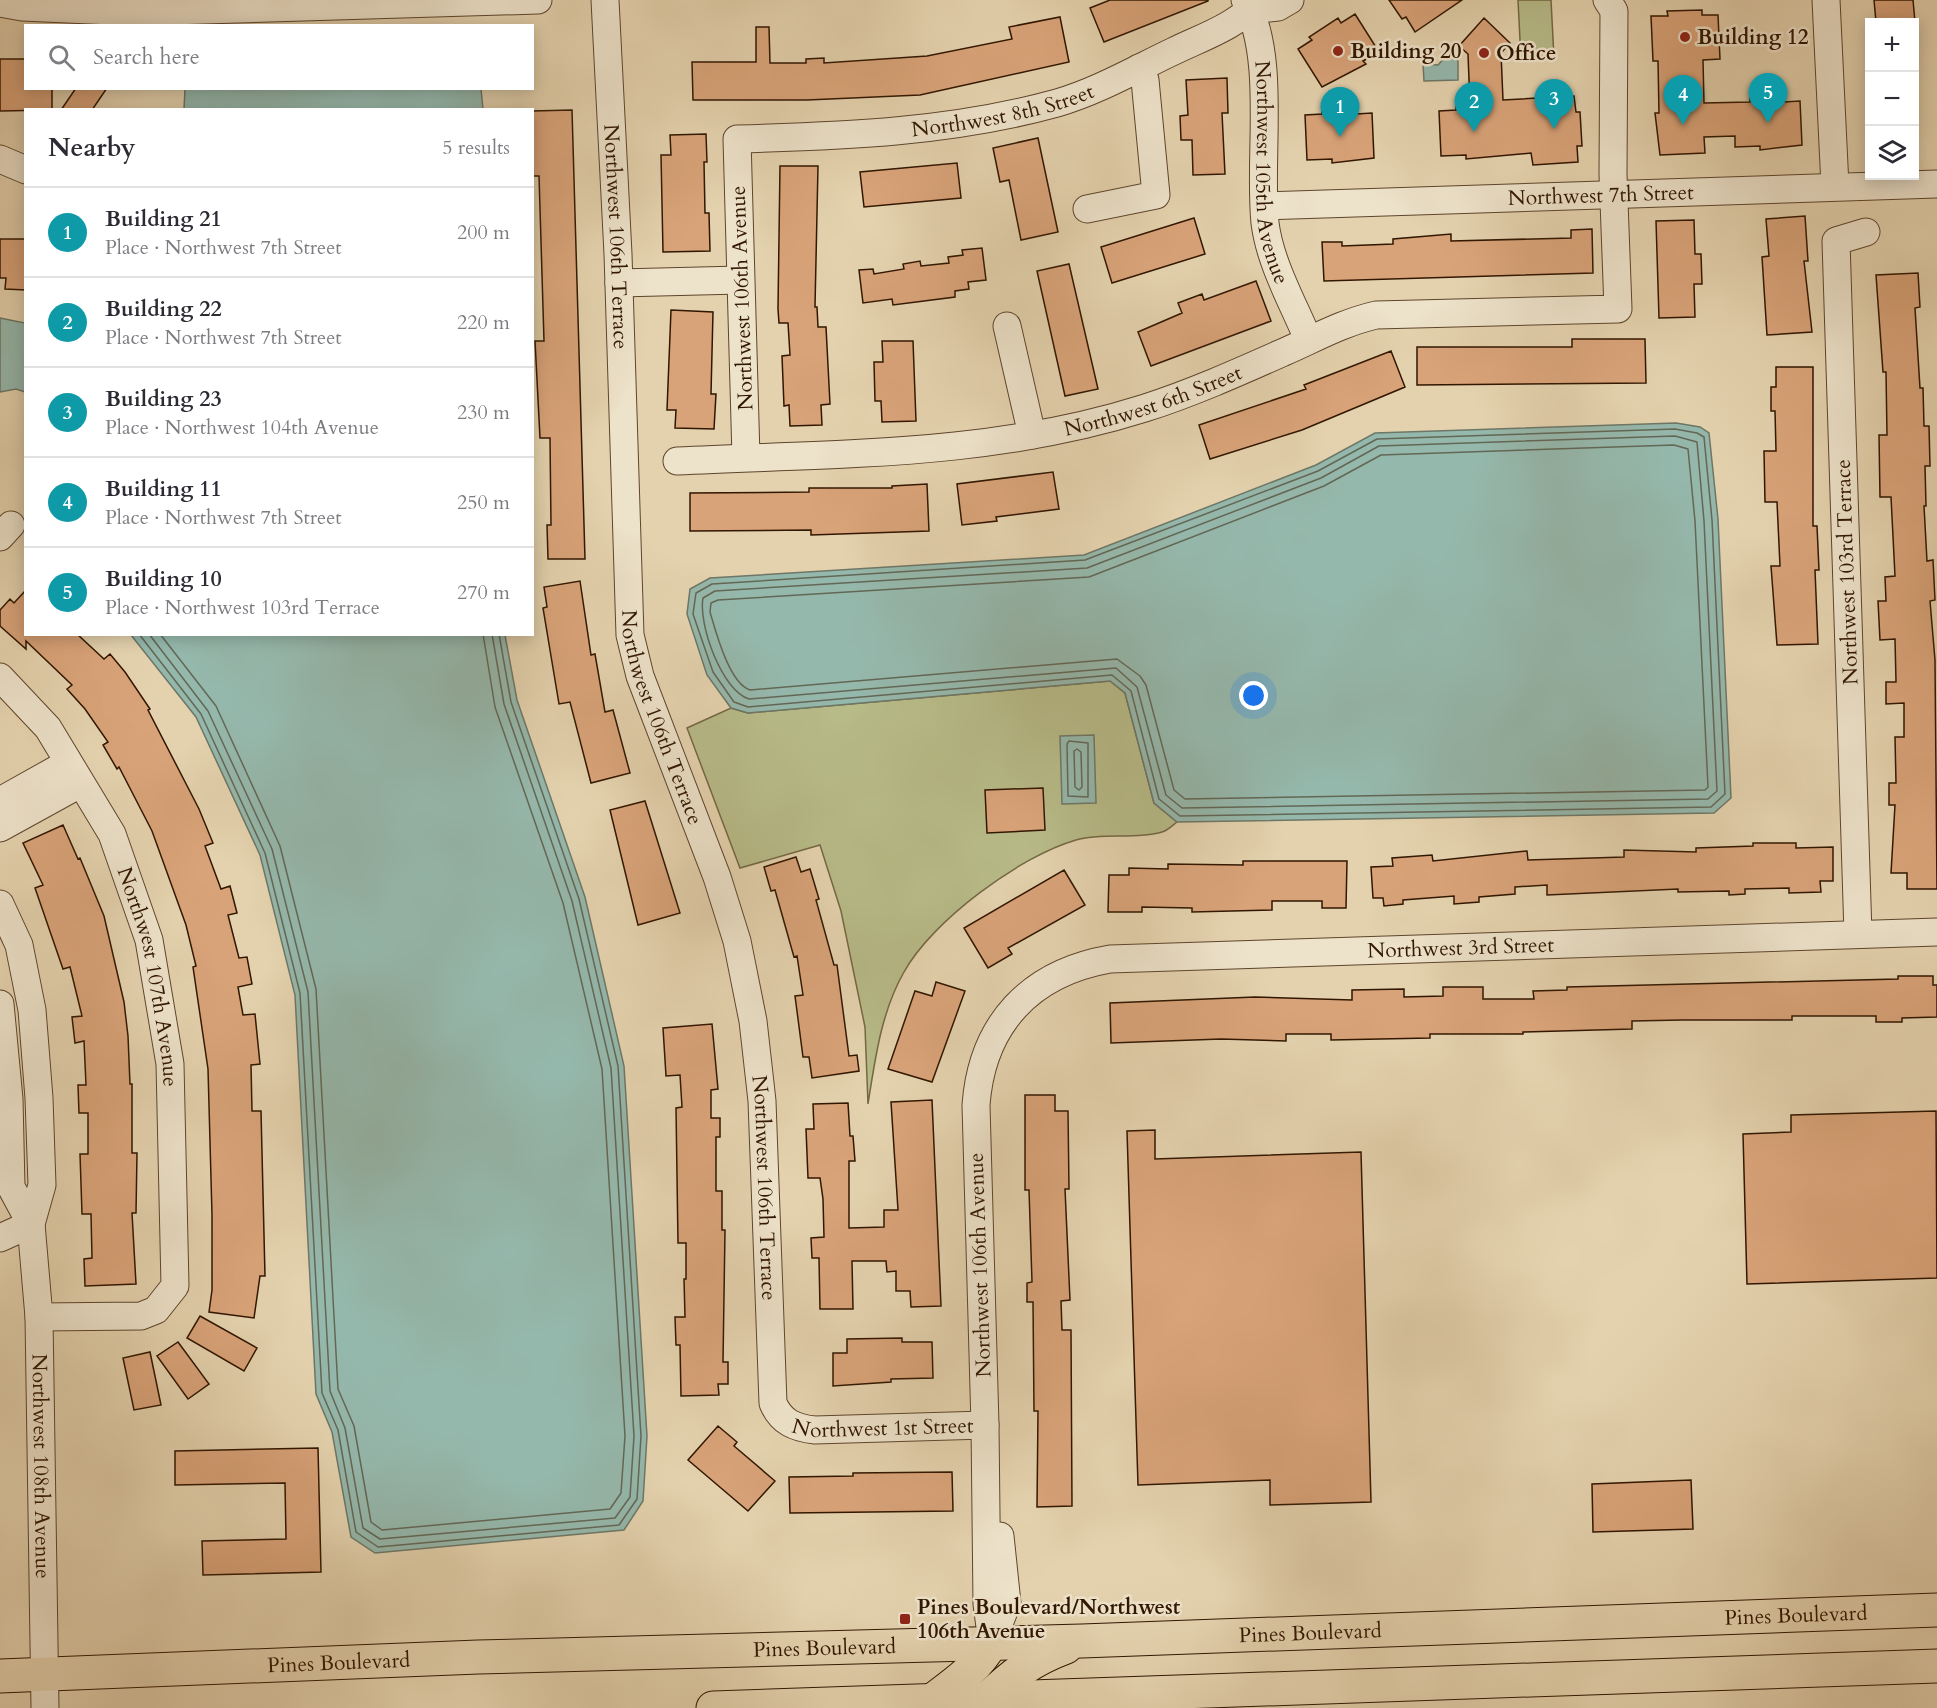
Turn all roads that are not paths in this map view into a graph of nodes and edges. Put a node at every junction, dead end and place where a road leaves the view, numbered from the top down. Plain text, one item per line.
1 (538, 0) edge
2 (605, 0) edge
3 (1290, 0) edge
4 (1607, 0) edge
5 (1826, 0) edge
6 (0, 3) edge
7 (1252, 3) edge
8 (1139, 68) junction
9 (737, 139) joint
10 (0, 159) edge
11 (24, 169) edge
12 (1937, 184) edge
13 (1835, 186) junction
14 (1615, 194) junction
15 (1265, 206) junction
16 (1087, 209) dead end
17 (1866, 232) dead end
18 (741, 280) junction
19 (619, 284) junction
20 (1007, 326) dead end
21 (1308, 339) junction
22 (1032, 435) junction
23 (746, 457) junction
24 (677, 461) dead end
25 (0, 677) edge
26 (74, 774) junction
27 (0, 801) edge
28 (0, 828) edge
29 (0, 904) edge
30 (1937, 932) edge
31 (1858, 934) junction
32 (0, 1004) edge
33 (1003, 1020) joint
34 (0, 1203) edge
35 (31, 1224) junction
36 (0, 1238) edge
37 (39, 1317) junction
38 (784, 1420) joint
39 (985, 1425) junction
40 (1937, 1610) edge
41 (1082, 1641) junction
42 (992, 1642) junction
43 (1937, 1666) edge
44 (44, 1675) junction
45 (0, 1676) edge
46 (930, 1702) junction
47 (1032, 1703) edge
48 (986, 1704) edge
49 (45, 1708) edge
50 (713, 1708) edge

1 - 6 street
2 - 19 street, Northwest 106th Terrace
3 - 7 street, Northwest 8th Street
4 - 14 street
5 - 13 street
7 - 8 street, Northwest 8th Street
7 - 15 street, Northwest 105th Avenue
8 - 9 street, Northwest 8th Street
8 - 16 street
9 - 18 street, Northwest 106th Avenue
10 - 11 street
12 - 13 street, Northwest 7th Street
13 - 14 street, Northwest 7th Street
14 - 15 street, Northwest 7th Street
14 - 21 street, Northwest 6th Street
15 - 21 street, Northwest 105th Avenue
17 - 31 street, Northwest 103rd Terrace
18 - 19 street
18 - 23 street, Northwest 106th Avenue
19 - 38 street, Northwest 106th Terrace
20 - 22 street
21 - 22 street, Northwest 6th Street
22 - 23 street, Northwest 6th Street
23 - 24 street, Northwest 6th Street
25 - 26 street, Northwest 107th Avenue
26 - 27 street
26 - 28 street
26 - 37 street, Northwest 107th Avenue
29 - 35 street, Northwest 108th Avenue
30 - 31 street, Northwest 3rd Street
31 - 33 street, Northwest 3rd Street
32 - 35 street, Northwest 108th Avenue
33 - 39 street, Northwest 106th Avenue
34 - 35 street
35 - 36 street
35 - 37 street, Northwest 108th Avenue
37 - 44 street, Northwest 108th Avenue
38 - 39 street, Northwest 1st Street
39 - 42 street, Northwest 106th Avenue
40 - 41 highway, Pines Boulevard
41 - 42 highway, Pines Boulevard
41 - 48 highway
42 - 44 highway, Pines Boulevard
42 - 46 highway
43 - 47 highway
44 - 45 highway, Pines Boulevard
44 - 49 street, Northwest 108th Avenue
46 - 48 highway
46 - 50 highway
47 - 48 highway

